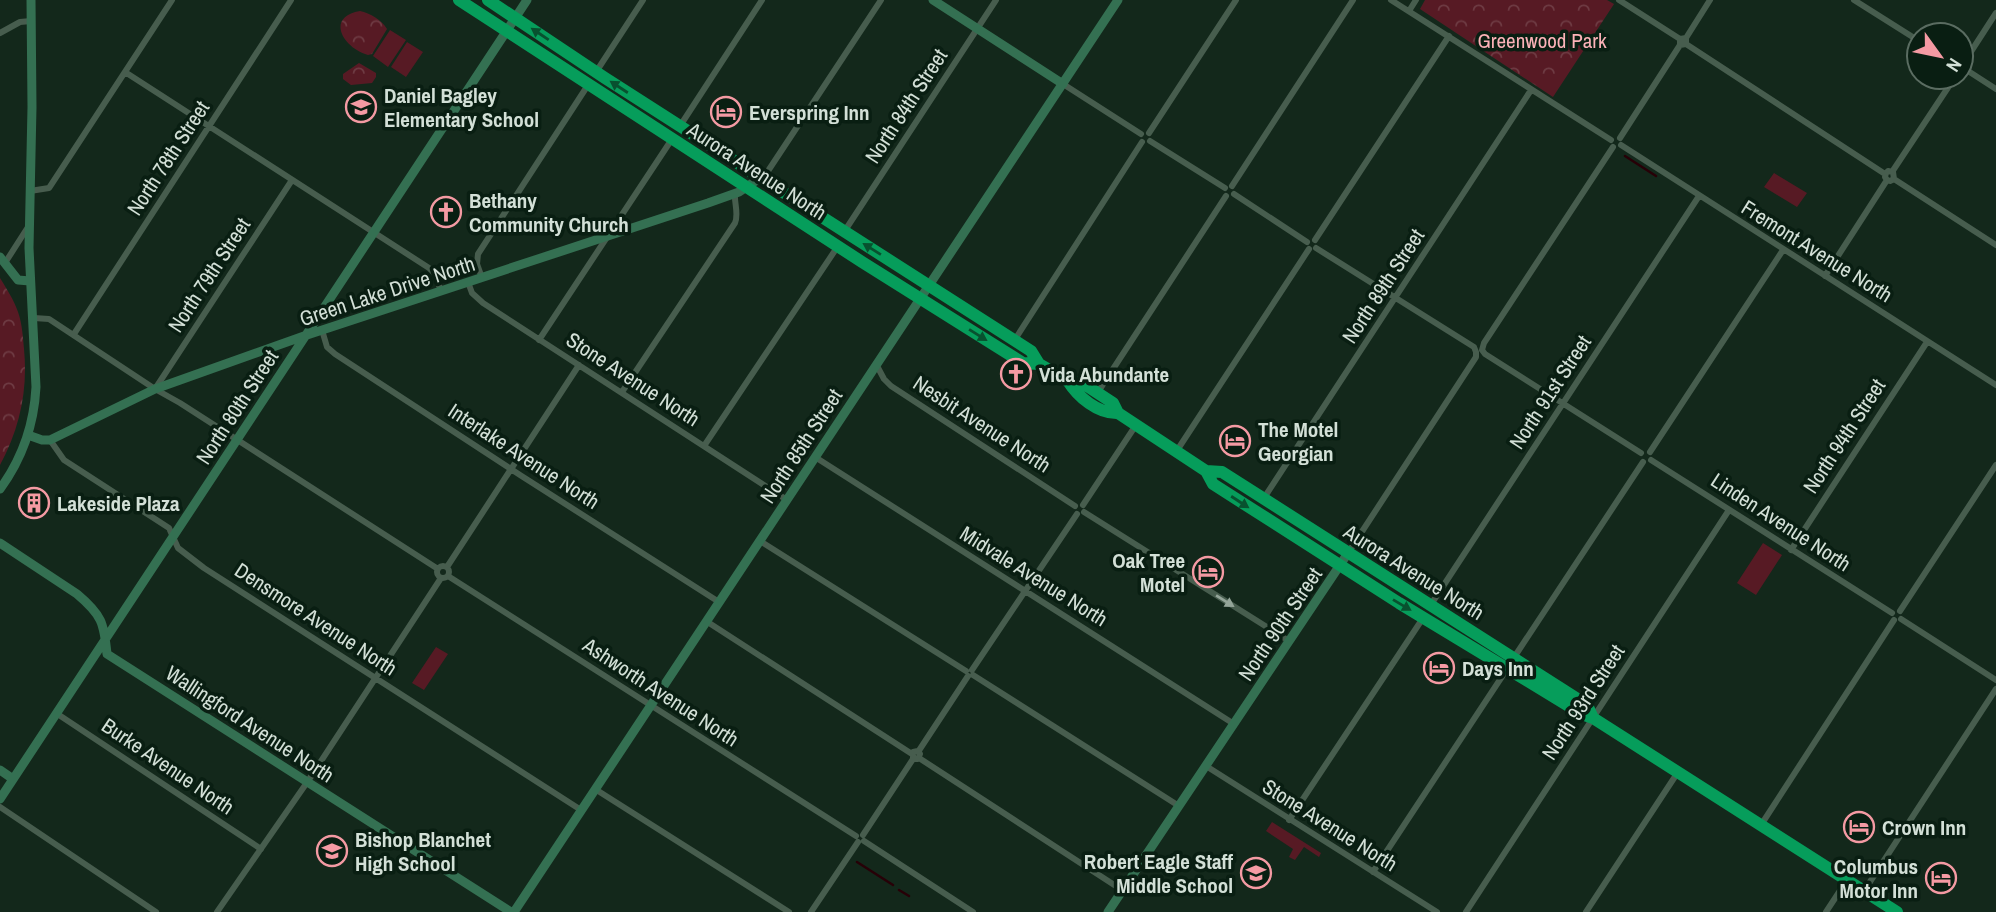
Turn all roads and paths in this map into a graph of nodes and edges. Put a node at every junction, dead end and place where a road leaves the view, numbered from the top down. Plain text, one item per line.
1 (30, 0) edge
2 (172, 0) edge
3 (291, 0) edge
4 (459, 0) edge
5 (488, 0) edge
6 (527, 0) edge
7 (643, 0) edge
8 (762, 0) edge
9 (881, 0) edge
10 (933, 0) edge
11 (996, 0) edge
12 (1118, 0) edge
13 (1236, 0) edge
14 (1353, 0) edge
15 (1391, 0) edge
16 (1416, 0) edge
17 (1619, 0) edge
18 (1710, 0) edge
19 (1854, 0) edge
20 (1409, 11) junction
21 (1996, 13) edge
22 (516, 18) junction
23 (31, 22) junction
24 (977, 28) junction
25 (507, 30) junction
26 (1905, 32) edge
27 (0, 33) edge
28 (1449, 36) junction
29 (1683, 41) junction
30 (1975, 46) edge
31 (125, 72) junction
32 (596, 72) junction
33 (1975, 75) edge
34 (1063, 84) junction
35 (588, 85) junction
36 (1996, 89) edge
37 (1531, 90) junction
38 (1946, 91) edge
39 (209, 126) junction
40 (680, 126) junction
41 (1150, 137) junction
42 (1141, 138) junction
43 (672, 139) junction
44 (1616, 143) junction
45 (1889, 176) junction
46 (760, 177) junction
47 (292, 180) junction
48 (741, 190) junction
49 (30, 191) junction
50 (1229, 191) junction
51 (1699, 197) junction
52 (29, 226) junction
53 (848, 227) junction
54 (373, 232) junction
55 (608, 236) junction
56 (1312, 245) junction
57 (1996, 245) edge
58 (838, 246) junction
59 (1783, 250) junction
60 (2, 260) edge
61 (1825, 276) junction
62 (482, 278) junction
63 (30, 281) junction
64 (468, 282) junction
65 (929, 285) junction
66 (441, 291) junction
67 (920, 299) junction
68 (1396, 299) junction
69 (34, 318) junction
70 (322, 330) junction
71 (74, 334) junction
72 (304, 336) junction
73 (539, 340) junction
74 (1014, 341) junction
75 (1927, 342) junction
76 (1479, 351) junction
77 (876, 364) junction
78 (1039, 364) junction
79 (579, 365) junction
80 (1068, 381) junction
81 (1996, 384) edge
82 (155, 389) junction
83 (1098, 392) junction
84 (621, 393) junction
85 (1563, 404) junction
86 (1118, 413) junction
87 (1136, 425) junction
88 (28, 435) junction
89 (50, 440) junction
90 (236, 440) junction
91 (704, 446) junction
92 (1176, 452) junction
93 (1650, 452) junction
94 (1641, 453) junction
95 (815, 457) junction
96 (1651, 460) junction
97 (1643, 461) junction
98 (1996, 465) edge
99 (511, 469) junction
100 (1206, 471) junction
101 (0, 489) edge
102 (787, 499) junction
103 (1263, 500) junction
104 (1080, 509) junction
105 (1729, 510) junction
106 (173, 536) junction
107 (760, 541) junction
108 (0, 543) edge
109 (1791, 550) junction
110 (1348, 553) junction
111 (1340, 566) junction
112 (447, 567) junction
113 (438, 569) junction
114 (444, 577) junction
115 (1025, 592) junction
116 (719, 602) junction
117 (1430, 606) junction
118 (1897, 616) junction
119 (1423, 618) junction
120 (706, 621) junction
121 (1443, 630) junction
122 (1478, 636) junction
123 (106, 639) junction
124 (1290, 641) junction
125 (1510, 663) junction
126 (970, 673) junction
127 (374, 678) junction
128 (1996, 680) edge
129 (1996, 689) edge
130 (649, 706) junction
131 (56, 713) junction
132 (1593, 718) junction
133 (1234, 724) junction
134 (916, 756) junction
135 (1206, 766) junction
136 (0, 770) edge
137 (1678, 772) junction
138 (13, 779) junction
139 (308, 781) junction
140 (595, 789) junction
141 (0, 799) edge
142 (1179, 806) junction
143 (0, 807) edge
144 (581, 810) junction
145 (1289, 820) junction
146 (1761, 825) junction
147 (860, 839) junction
148 (261, 849) junction
149 (1373, 872) junction
150 (1847, 880) junction
151 (1122, 890) junction
152 (1864, 891) junction
153 (156, 912) edge
154 (217, 912) edge
155 (513, 912) edge
156 (789, 912) edge
157 (811, 912) edge
158 (973, 912) edge
159 (1108, 912) edge
160 (1437, 912) edge
161 (1466, 912) edge
162 (1586, 912) edge
163 (1826, 912) edge
164 (1897, 912) edge

1 - 23 main road
2 - 31 street
3 - 39 street, North 78th Street
4 - 25 highway, Aurora Avenue North
5 - 22 highway, Aurora Avenue North
6 - 22 main road, North 80th Street
7 - 32 street
8 - 40 street
9 - 46 street
10 - 24 main road
11 - 24 street, North 84th Street
12 - 34 main road, North 85th Street
13 - 41 street
14 - 50 street
15 - 20 street, Fremont Avenue North
16 - 20 street
17 - 29 street
18 - 29 street, North 90th Street
19 - 26 street
20 - 28 street, Fremont Avenue North
21 - 30 street
22 - 25 main road, North 80th Street
32 -> 22 highway, Aurora Avenue North
23 - 27 street
23 - 49 main road
24 - 34 main road
24 - 53 street, North 84th Street
25 - 35 highway, Aurora Avenue North
25 - 54 main road, North 80th Street
28 - 37 street, Fremont Avenue North
28 - 56 street
29 - 44 street, North 90th Street
29 - 45 street
31 - 39 street
31 - 49 street
40 -> 32 highway, Aurora Avenue North
33 - 36 street
34 - 42 street
34 - 65 main road, North 85th Street
35 - 43 highway, Aurora Avenue North
35 - 62 street
37 - 44 street, Fremont Avenue North
37 - 68 street, North 89th Street
38 - 45 street
39 - 47 street
39 - 71 street, North 78th Street
40 - 46 highway, Aurora Avenue North
41 - 42 street
41 - 42 street
41 - 50 street
42 - 74 street
43 - 48 highway, Aurora Avenue North
43 - 55 street
44 - 51 street, Fremont Avenue North
44 - 76 street, North 90th Street
45 - 57 street
45 - 61 street
46 - 48 main road, Green Lake Drive North
46 - 53 highway, Aurora Avenue North
47 - 54 street
47 - 82 street, North 79th Street
48 - 55 main road, Green Lake Drive North
48 - 58 highway, Aurora Avenue North
48 - 84 street
49 - 52 main road
50 - 56 street
50 - 83 street
51 - 59 street, Fremont Avenue North
51 - 85 street, North 91st Street
52 - 60 street
52 - 63 main road
65 -> 53 highway, Aurora Avenue North
54 - 66 street
54 - 72 main road, North 80th Street
55 - 62 main road, Green Lake Drive North
55 - 73 street
56 - 68 street
56 - 92 street
58 - 67 highway, Aurora Avenue North
58 - 91 street
59 - 61 street, Fremont Avenue North
59 - 93 street
60 - 63 main road
61 - 75 street, Fremont Avenue North
62 - 64 main road, Green Lake Drive North
63 - 69 main road
64 - 66 main road, Green Lake Drive North
64 - 73 street, Stone Avenue North
65 - 67 main road, North 85th Street
65 - 74 highway, Aurora Avenue North
66 - 70 main road, Green Lake Drive North
67 - 77 main road, North 85th Street
67 -> 78 highway, Aurora Avenue North
68 - 76 street
68 - 103 street, North 89th Street
69 - 71 street
69 - 88 main road
70 - 72 main road, Green Lake Drive North
70 - 99 street, Interlake Avenue North
71 - 82 street
72 - 82 main road, Green Lake Drive North
72 - 90 main road, North 80th Street
73 - 79 street, Stone Avenue North
74 - 78 highway, Aurora Avenue North
75 - 81 street, Fremont Avenue North
75 - 109 street, North 94th Street
76 - 85 street
76 - 110 street, North 90th Street
77 - 95 main road, North 85th Street
77 - 104 street, Nesbit Avenue North
78 - 80 highway, Aurora Avenue North
79 - 84 street, Stone Avenue North
79 - 99 street
80 - 83 highway, Aurora Avenue North
80 - 86 highway, Aurora Avenue North
82 - 89 main road, Green Lake Drive North
82 - 90 street
83 - 86 highway, Aurora Avenue North
84 - 91 street, Stone Avenue North
85 - 94 street
85 - 117 street, North 91st Street
86 - 87 highway, Aurora Avenue North
87 - 92 highway, Aurora Avenue North
87 - 104 street
88 - 89 main road
88 - 101 main road
89 - 106 street, Densmore Avenue North
90 - 106 main road, North 80th Street
90 - 113 street
91 - 102 street, Stone Avenue North
92 - 100 highway, Aurora Avenue North
93 - 94 street
93 - 96 street
94 - 97 street
95 - 102 main road, North 85th Street
95 - 115 street, Midvale Avenue North
96 - 97 street
96 - 105 street, Linden Avenue North
97 - 125 street
98 - 118 street
99 - 112 street
99 - 116 street, Interlake Avenue North
100 - 103 highway, Aurora Avenue North
100 -> 111 highway, Aurora Avenue North
102 - 107 main road, North 85th Street
103 - 110 highway, Aurora Avenue North
104 - 115 street
104 -> 124 street, Nesbit Avenue North
105 - 109 street, Linden Avenue North
105 - 132 street, North 93rd Street
106 - 123 main road, North 80th Street
106 - 127 street, Densmore Avenue North
107 - 116 main road, North 85th Street
107 - 126 street
108 - 123 main road, Wallingford Avenue North
109 - 118 street, Linden Avenue North
110 - 111 main road, North 90th Street
110 - 117 highway, Aurora Avenue North
111 -> 119 highway, Aurora Avenue North
111 - 124 main road, North 90th Street
112 - 113 street
112 - 114 street
113 - 114 street
114 - 127 street
114 - 130 street, Ashworth Avenue North
115 - 126 street
115 - 133 street, Midvale Avenue North
116 - 120 main road, North 85th Street
117 - 122 highway, Aurora Avenue North
118 - 128 street, Linden Avenue North
118 - 146 street
119 - 121 highway, Aurora Avenue North
119 - 145 street
120 - 130 main road, North 85th Street
120 - 134 street
121 - 122 highway
121 - 125 highway, Aurora Avenue North
122 - 125 highway, Aurora Avenue North
123 - 131 main road, North 80th Street
123 - 139 main road, Wallingford Avenue North
124 - 133 main road, North 90th Street
125 - 132 highway, Aurora Avenue North
125 - 149 street
126 - 134 street
126 - 142 street
127 - 139 street
127 - 144 street, Densmore Avenue North
129 - 152 street
130 - 140 main road, North 85th Street
130 - 147 street, Ashworth Avenue North
131 - 138 main road, North 80th Street
131 - 148 street, Burke Avenue North
132 - 137 highway, Aurora Avenue North
132 - 161 street, North 93rd Street
133 - 135 main road, North 90th Street
134 - 147 street
134 - 151 street
135 - 142 main road, North 90th Street
135 - 145 street, Stone Avenue North
136 - 138 main road
137 - 146 highway, Aurora Avenue North
137 - 162 street
138 - 141 main road, North 80th Street
139 - 148 street
139 - 155 main road, Wallingford Avenue North
140 - 144 main road, North 85th Street
140 - 156 street
142 - 151 main road, North 90th Street
143 - 153 street
144 - 155 main road, North 85th Street
145 - 149 street, Stone Avenue North
146 - 150 highway, Aurora Avenue North
147 - 157 street
147 - 158 street, Ashworth Avenue North
148 - 154 street
149 - 160 street, Stone Avenue North
150 - 152 highway, Aurora Avenue North
150 - 163 street
151 - 159 main road, North 90th Street
152 - 164 highway, Aurora Avenue North

